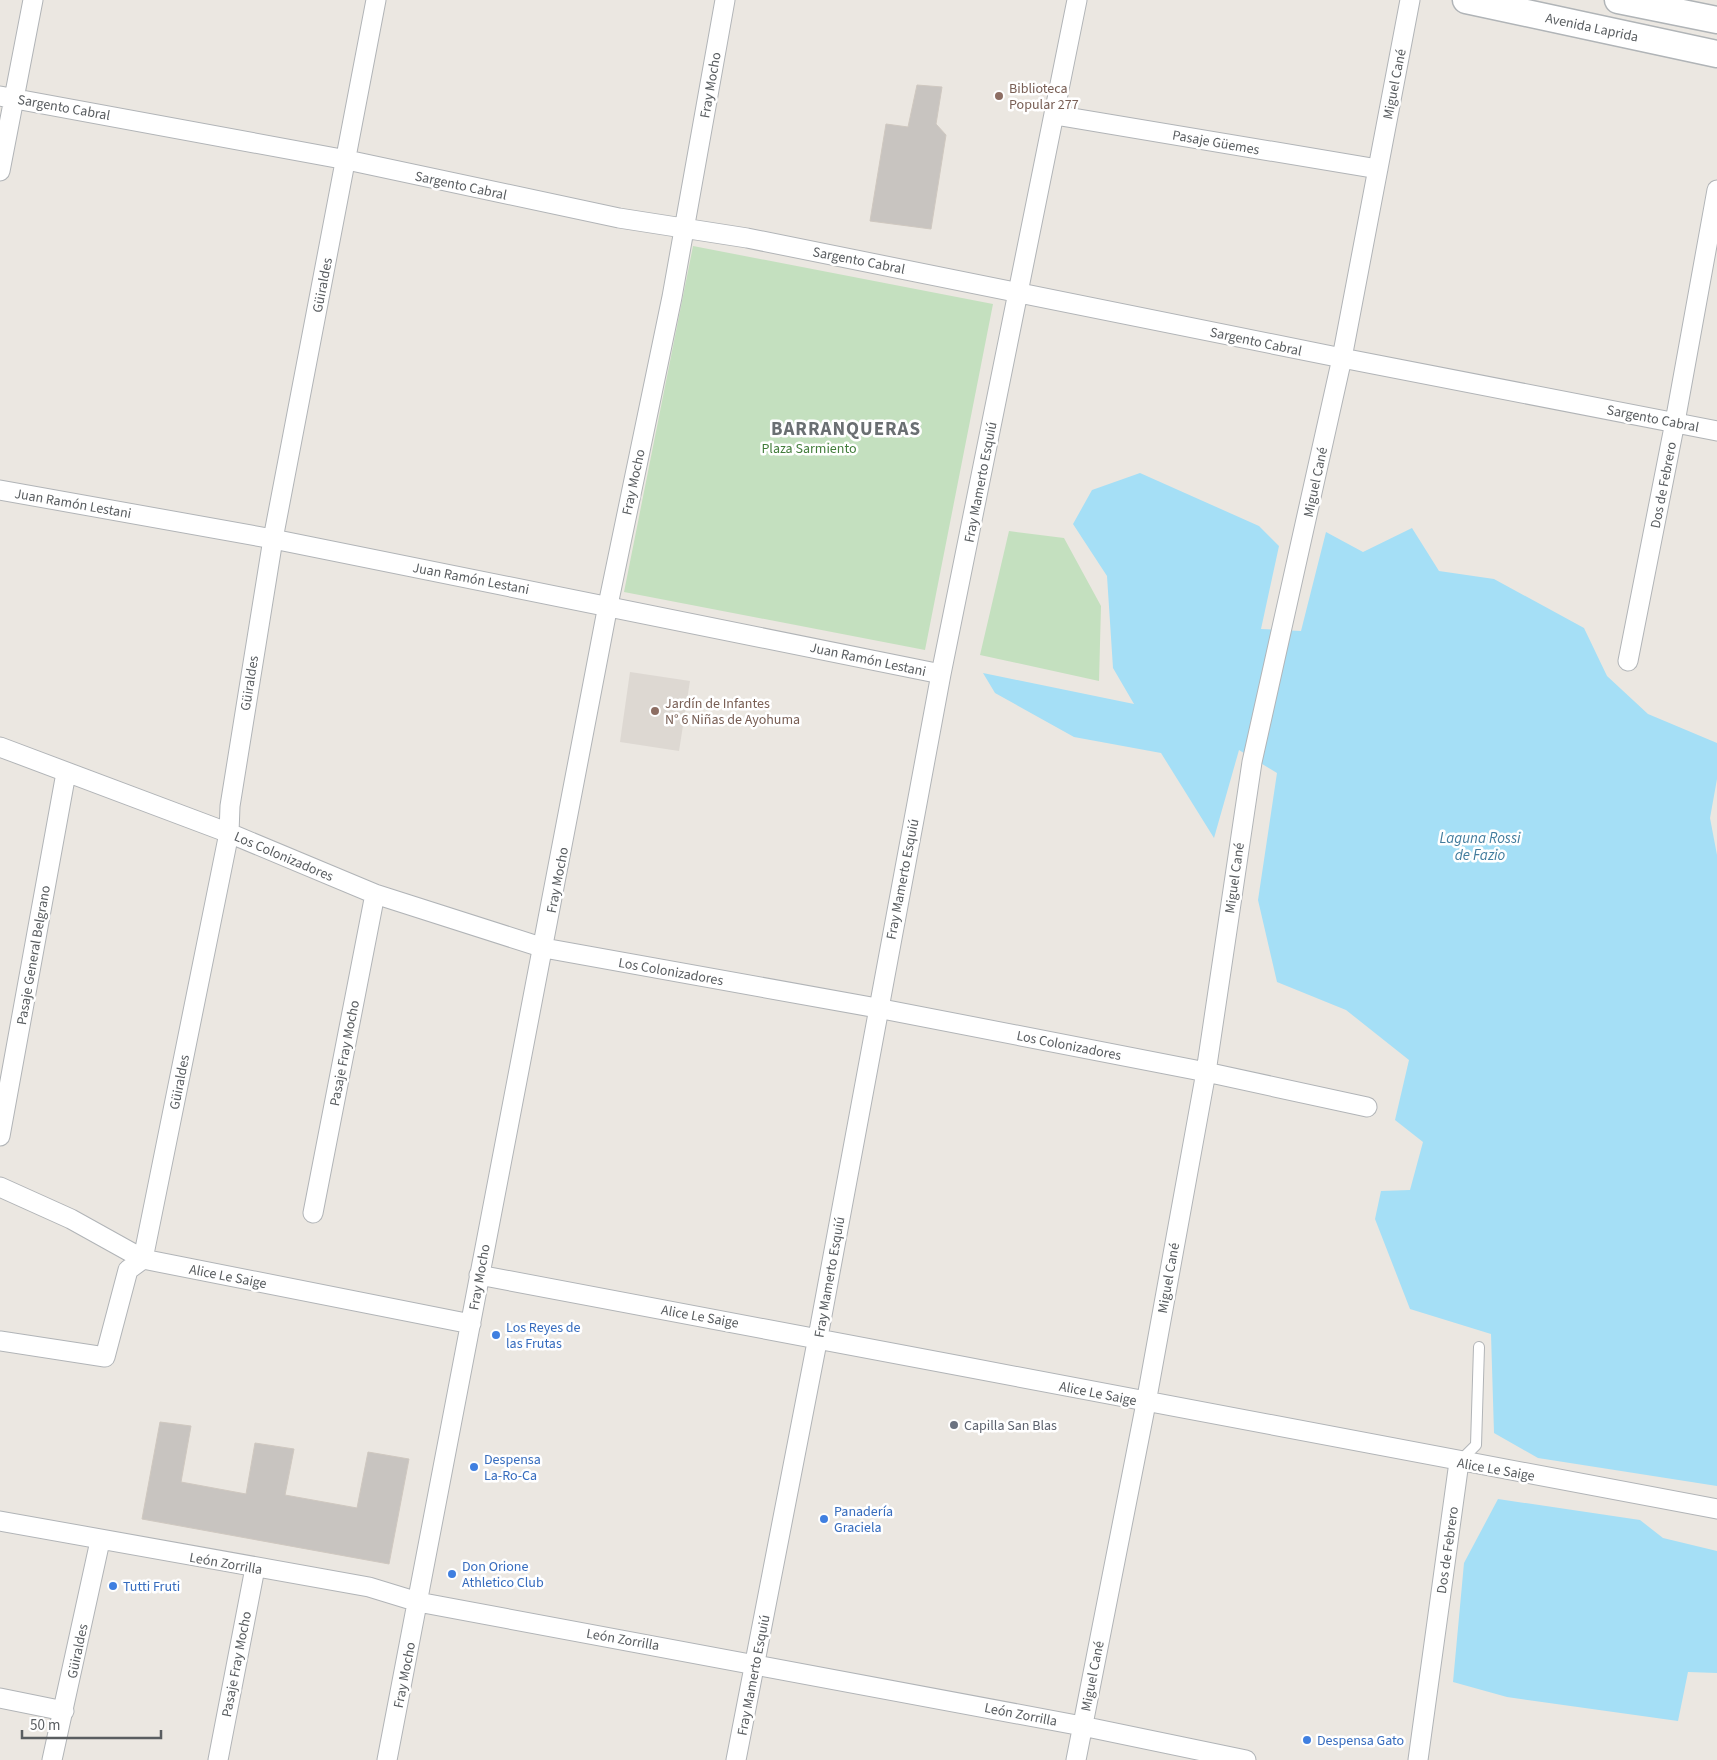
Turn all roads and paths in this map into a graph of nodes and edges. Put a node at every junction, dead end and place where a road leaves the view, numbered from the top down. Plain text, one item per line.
1 (32, 0) edge
2 (376, 0) edge
3 (725, 0) edge
4 (1077, 0) edge
5 (1410, 0) edge
6 (1466, 0) edge
7 (1618, 0) edge
8 (1717, 20) edge
9 (1717, 54) edge
10 (7, 97) edge
11 (1055, 115) junction
12 (347, 160) junction
13 (1378, 169) junction
14 (0, 171) edge
15 (1717, 190) edge
16 (683, 228) junction
17 (1018, 292) junction
18 (1342, 358) junction
19 (1675, 422) junction
20 (1717, 430) edge
21 (0, 490) edge
22 (273, 539) junction
23 (608, 605) junction
24 (1628, 661) dead end
25 (941, 674) junction
26 (0, 746) edge
27 (66, 773) junction
28 (229, 833) junction
29 (375, 894) junction
30 (544, 948) junction
31 (877, 1008) junction
32 (1206, 1072) junction
33 (1367, 1107) dead end
34 (0, 1136) edge
35 (0, 1187) edge
36 (313, 1213) dead end
37 (144, 1259) junction
38 (479, 1275) junction
39 (470, 1324) junction
40 (818, 1337) junction
41 (0, 1342) edge
42 (1479, 1346) dead end
43 (1146, 1403) junction
44 (1459, 1462) junction
45 (1717, 1509) edge
46 (0, 1521) edge
47 (100, 1541) junction
48 (255, 1568) junction
49 (418, 1602) junction
50 (756, 1663) junction
51 (0, 1698) edge
52 (64, 1710) junction
53 (1082, 1726) junction
54 (52, 1760) edge
55 (218, 1760) edge
56 (387, 1760) edge
57 (736, 1760) edge
58 (1076, 1760) edge
59 (1246, 1760) edge
60 (1418, 1760) edge

1 - 10 street
2 - 12 street, Güiraldes
3 - 16 street, Fray Mocho
4 - 11 street, Fray Mamerto Esquiú
5 - 13 street, Miguel Cané
6 - 9 main road, Avenida Laprida
7 - 8 main road
10 - 12 street, Sargento Cabral
10 - 14 street
11 - 13 street, Pasaje Güemes
11 - 17 street, Fray Mamerto Esquiú
12 - 16 street, Sargento Cabral
12 - 22 street, Güiraldes
13 - 18 street, Miguel Cané
15 - 19 street, Dos de Febrero
16 - 17 street, Sargento Cabral
16 - 23 street, Fray Mocho
17 - 18 street, Sargento Cabral
17 - 25 street, Fray Mamerto Esquiú
18 - 19 street, Sargento Cabral
18 - 32 street, Miguel Cané
19 - 20 street, Sargento Cabral
19 - 24 street, Dos de Febrero
21 - 22 street, Juan Ramón Lestani
22 - 23 street, Juan Ramón Lestani
22 - 28 street, Güiraldes
23 - 25 street, Juan Ramón Lestani
23 - 30 street, Fray Mocho
25 - 31 street, Fray Mamerto Esquiú
26 - 27 street, Los Colonizadores
27 - 28 street, Los Colonizadores
27 - 34 street, Pasaje General Belgrano
28 - 29 street, Los Colonizadores
28 - 37 street, Güiraldes
29 - 30 street, Los Colonizadores
29 - 36 street, Pasaje Fray Mocho
30 - 31 street, Los Colonizadores
30 - 38 street, Fray Mocho
31 - 32 street, Los Colonizadores
31 - 40 street, Fray Mamerto Esquiú
32 - 33 street, Los Colonizadores
32 - 43 street, Miguel Cané
35 - 37 street, Alice Le Saige
37 - 39 street, Alice Le Saige
37 - 41 street
38 - 39 street, Fray Mocho
38 - 40 street, Alice Le Saige
39 - 49 street, Fray Mocho
40 - 43 street, Alice Le Saige
40 - 50 street, Fray Mamerto Esquiú
42 - 44 lane
43 - 44 street, Alice Le Saige
43 - 53 street, Miguel Cané
44 - 45 street, Alice Le Saige
44 - 60 street, Dos de Febrero
46 - 47 street, León Zorrilla
47 - 48 street, León Zorrilla
47 - 52 street, Güiraldes
48 - 49 street, León Zorrilla
48 - 55 street, Pasaje Fray Mocho
49 - 50 street, León Zorrilla
49 - 56 street, Fray Mocho
50 - 53 street, León Zorrilla
50 - 57 street, Fray Mamerto Esquiú
51 - 52 street
52 - 54 street, Güiraldes
53 - 58 street, Miguel Cané
53 - 59 street, León Zorrilla

